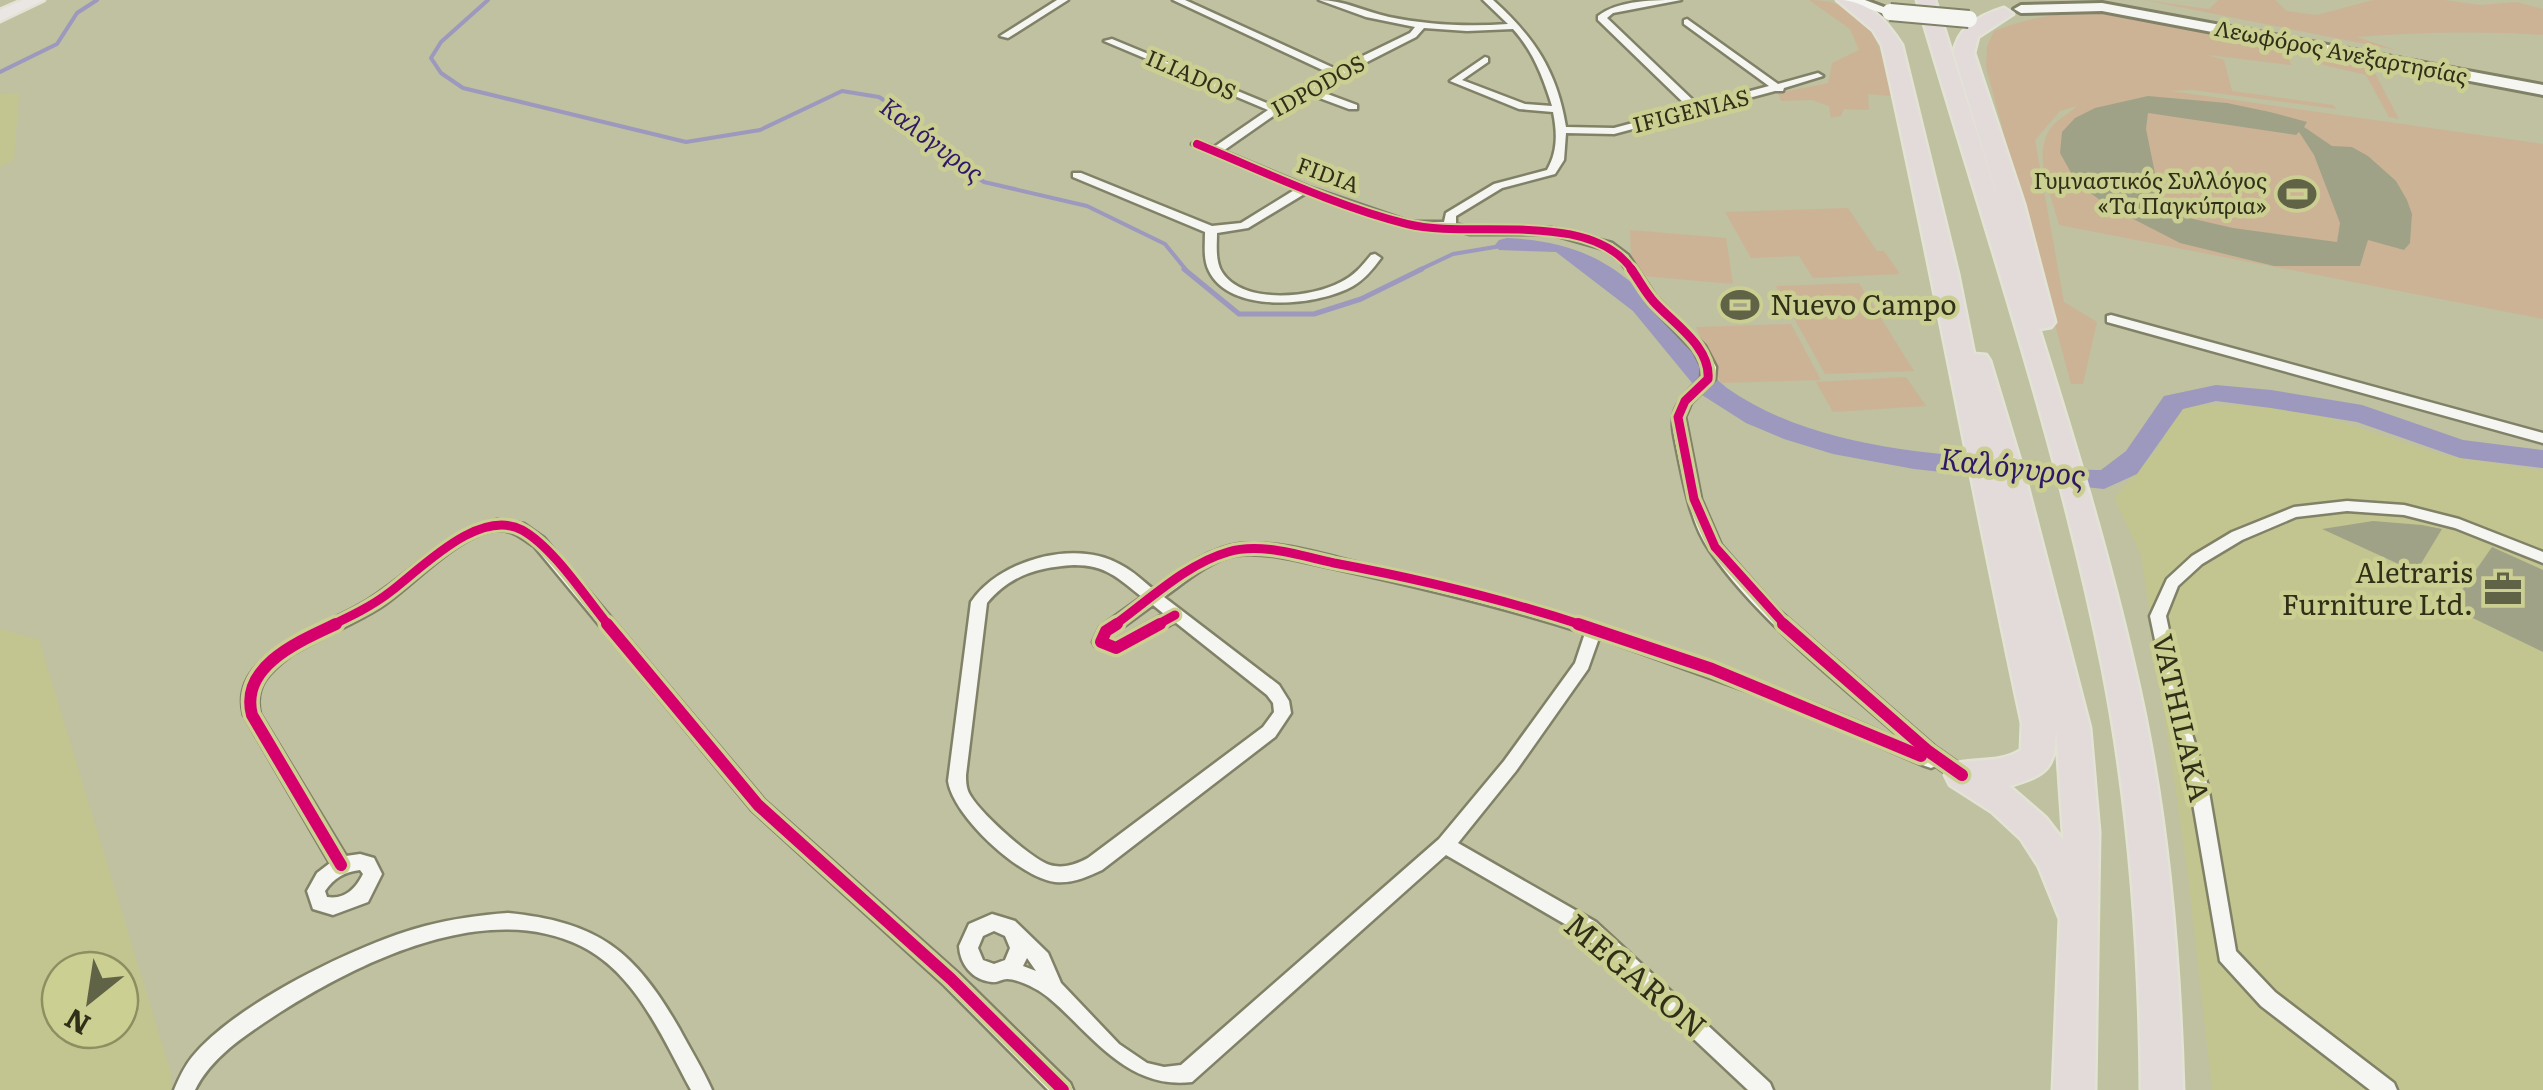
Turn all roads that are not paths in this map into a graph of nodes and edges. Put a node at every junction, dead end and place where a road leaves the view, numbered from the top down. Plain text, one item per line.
1 (18, 0) edge
2 (36, 0) edge
3 (1063, 0) edge
4 (1178, 0) edge
5 (1488, 0) edge
6 (1676, 0) edge
7 (1848, 0) edge
8 (1926, 0) edge
9 (2120, 0) edge
10 (1329, 1) edge
11 (1892, 6) edge
12 (0, 8) edge
13 (2019, 8) edge
14 (0, 16) edge
15 (1687, 22) dead end
16 (1422, 24) junction
17 (1515, 26) junction
18 (1005, 36) dead end
19 (1109, 40) dead end
20 (1485, 60) dead end
21 (1336, 73) junction
22 (1818, 76) dead end
23 (2543, 82) edge
24 (1305, 89) junction
25 (1778, 89) junction
26 (2543, 90) edge
27 (1353, 107) dead end
28 (1557, 109) junction
29 (1696, 109) junction
30 (1273, 110) junction
31 (1562, 130) junction
32 (1196, 144) dead end
33 (1216, 152) junction
34 (1077, 175) dead end
35 (1305, 190) junction
36 (1450, 226) junction
37 (1211, 230) junction
38 (1375, 258) dead end
39 (1946, 274) junction
40 (2111, 319) dead end
41 (1990, 398) junction
42 (2056, 407) junction
43 (2543, 438) edge
44 (1998, 482) junction
45 (2543, 558) edge
46 (1154, 598) junction
47 (1175, 614) junction
48 (1593, 632) junction
49 (1962, 774) junction
50 (1445, 845) junction
51 (342, 865) dead end
52 (2078, 938) junction
53 (1020, 939) junction
54 (972, 965) junction
55 (1004, 969) junction
56 (951, 980) junction
57 (1054, 989) junction
58 (184, 1090) edge
59 (702, 1090) edge
60 (1063, 1090) edge
61 (1763, 1090) edge
62 (2074, 1090) edge
63 (2162, 1090) edge
64 (2387, 1090) edge

1 - 12 main road
2 - 14 main road
3 - 18 street
4 - 21 street
5 - 17 street
6 - 29 street
7 - 11 main road, Λεωφόρος Ανεξαρτησίας
7 - 39 highway
8 - 42 highway
9 - 23 main road, Λεωφόρος Ανεξαρτησίας
10 - 16 street
11 - 13 main road, Λεωφόρος Ανεξαρτησίας, bridge
11 - 41 highway
13 - 26 main road, Λεωφόρος Ανεξαρτησίας
13 - 42 highway
15 - 25 street
16 - 17 street
16 - 21 street, IDPODOS
17 - 28 street
19 - 30 street, ILIADOS
20 - 28 street
21 - 24 street, IDPODOS
22 - 25 street, IFIGENIAS
24 - 27 street
24 - 30 street, IDPODOS
25 - 29 street, IFIGENIAS
28 - 31 street
29 - 31 street, IFIGENIAS
30 - 33 street, IDPODOS
31 - 36 street
32 - 33 street, FIDIA
33 - 35 street, FIDIA
34 - 37 street
35 - 36 street, FIDIA
35 - 37 street
36 - 49 street, FIDIA
37 - 38 street
39 - 41 highway
39 - 44 highway
40 - 43 street
41 - 44 highway
42 - 63 highway
44 - 49 highway
44 - 52 highway
45 - 64 street, VATHILAKA
46 - 47 street
46 - 47 street
46 - 47 street
46 - 48 street
48 - 49 street
48 - 50 street
49 - 52 highway
50 - 57 street
50 - 61 street, MEGARON
51 - 56 street
52 - 62 highway
53 - 54 street
53 - 55 street
53 - 57 street
54 - 55 street
54 - 56 street
55 - 57 street
56 - 60 street
58 - 59 street

